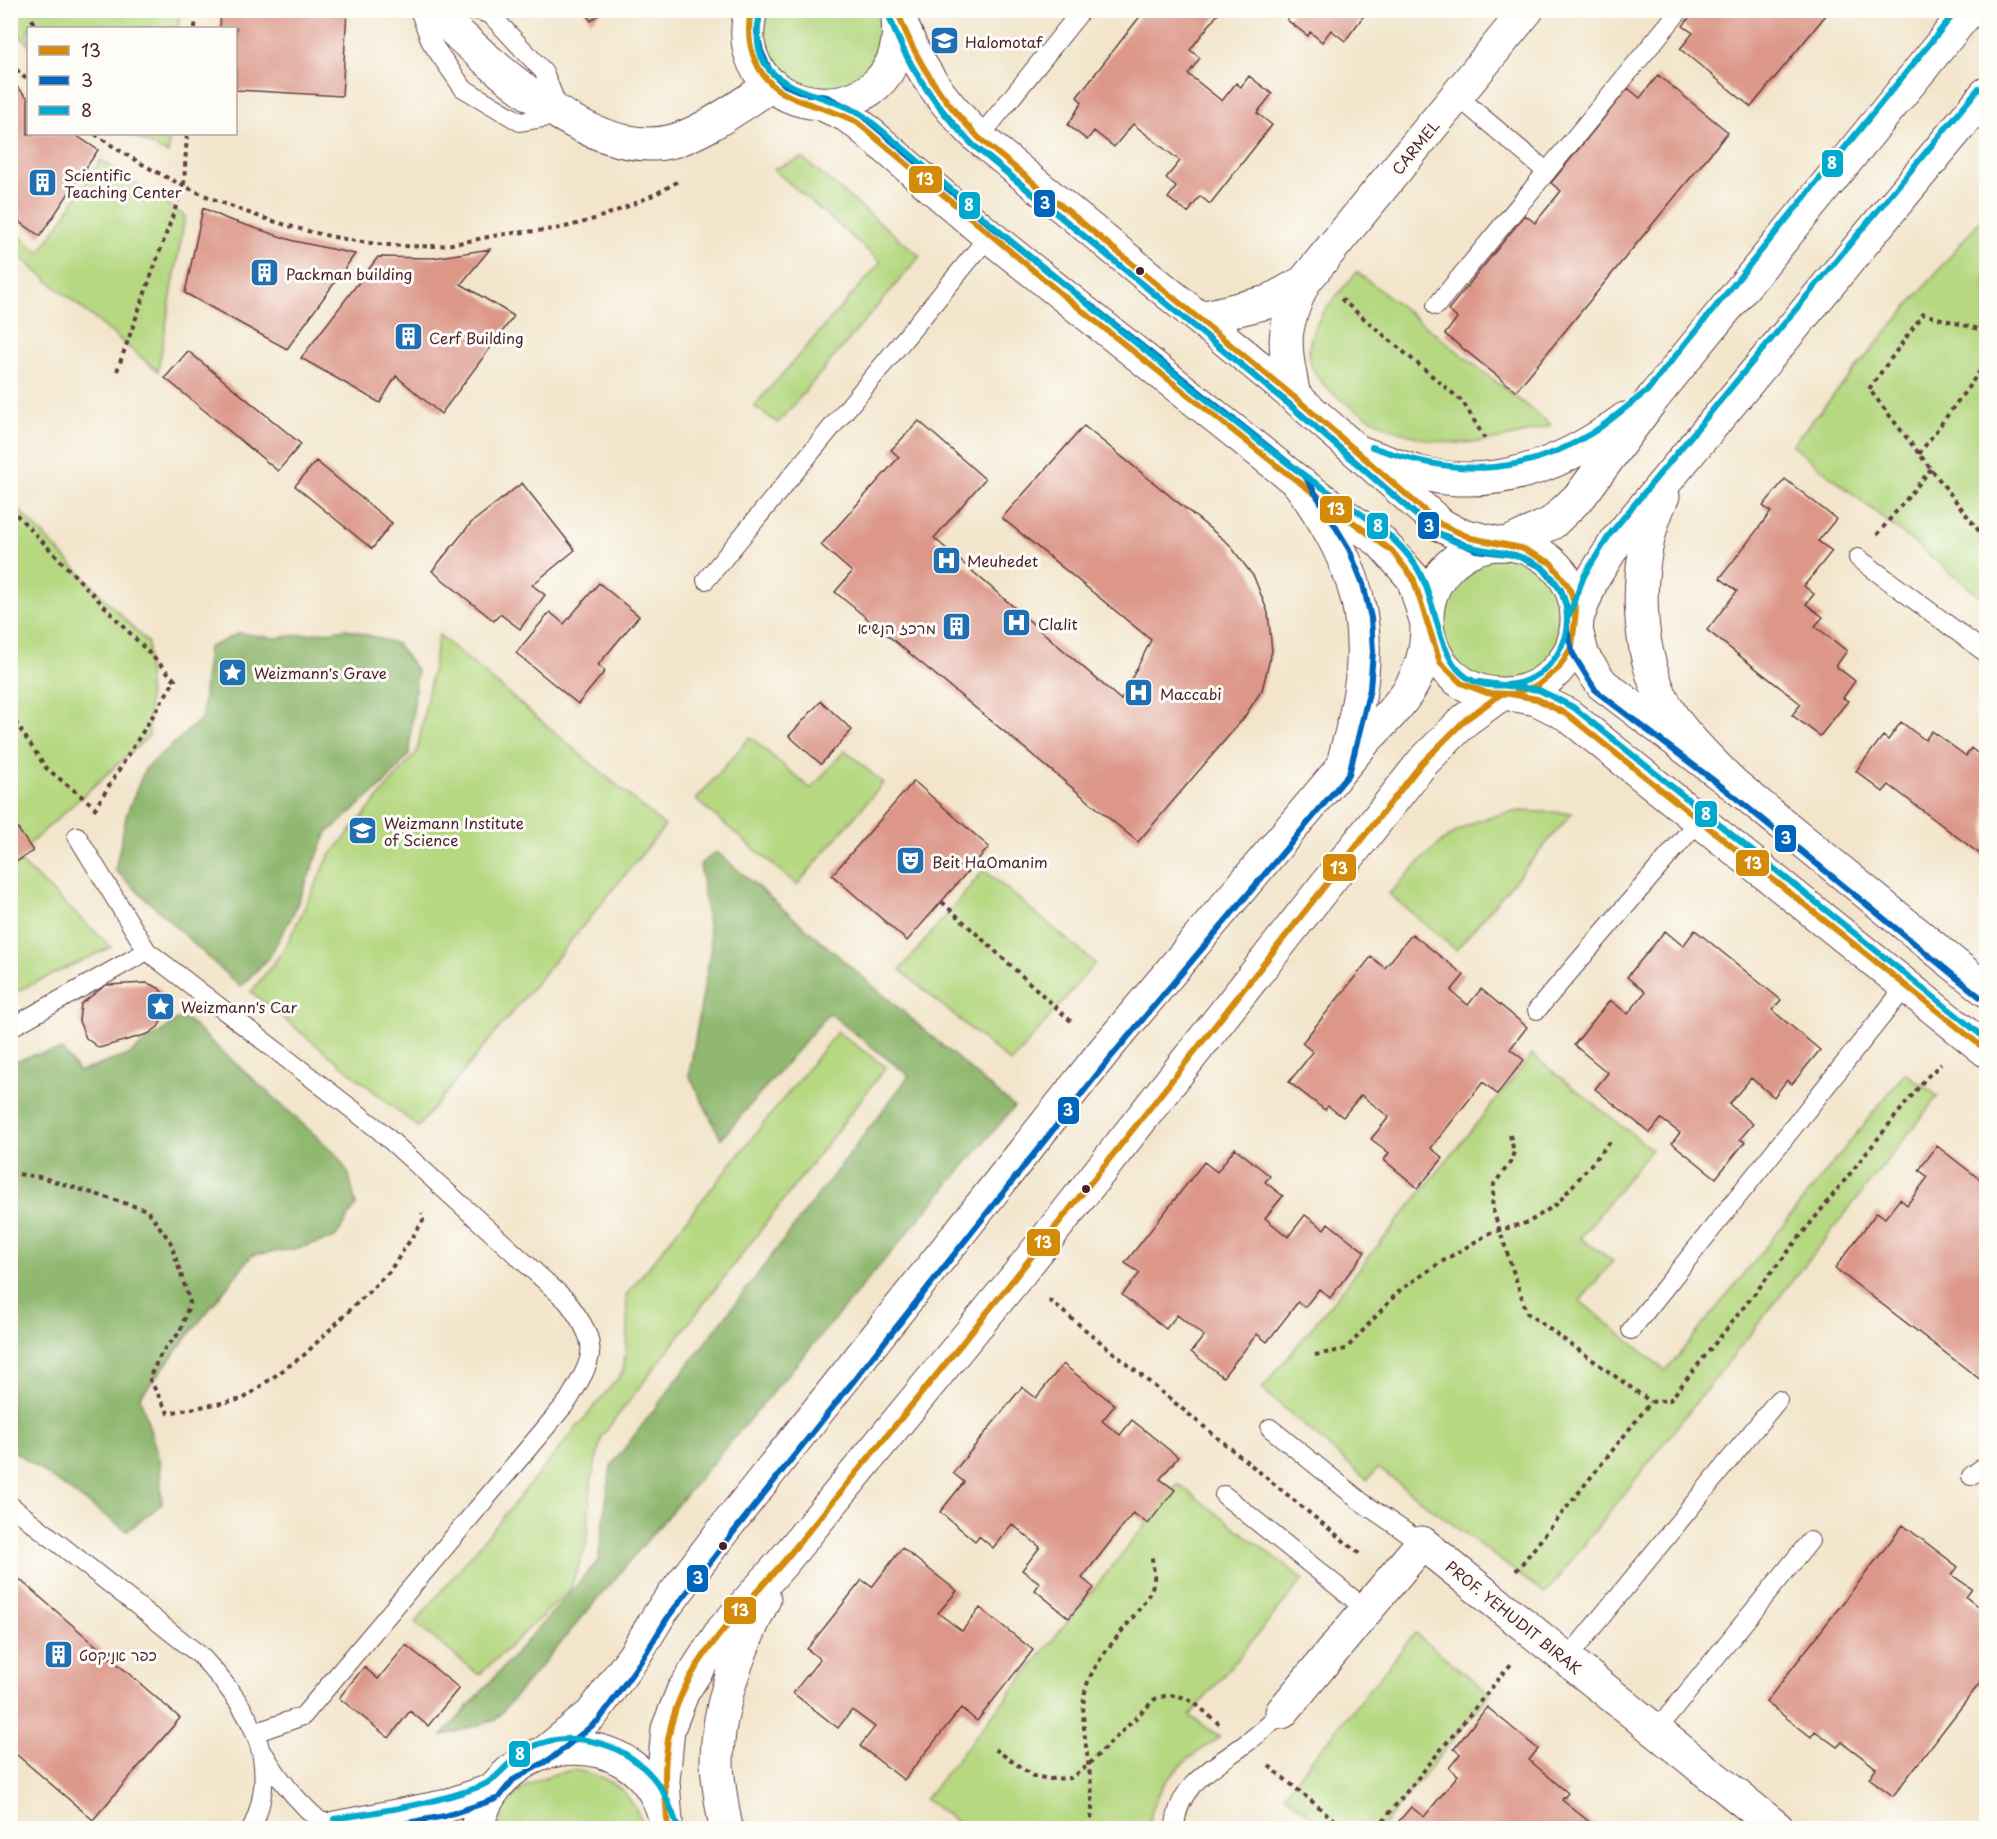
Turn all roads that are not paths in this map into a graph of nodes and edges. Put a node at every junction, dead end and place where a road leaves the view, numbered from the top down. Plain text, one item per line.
1 (419, 10) edge
2 (433, 10) edge
3 (477, 10) edge
4 (751, 10) edge
5 (896, 10) edge
6 (1082, 10) edge
7 (1527, 10) edge
8 (1680, 10) edge
9 (1969, 10) edge
10 (772, 85) junction
11 (1986, 94) edge
12 (1457, 96) junction
13 (824, 105) junction
14 (561, 115) junction
15 (979, 138) junction
16 (1547, 172) junction
17 (989, 236) junction
18 (1308, 278) junction
19 (1436, 306) dead end
20 (1201, 318) junction
21 (1294, 396) junction
22 (1653, 398) junction
23 (1359, 452) junction
24 (1678, 465) junction
25 (1298, 482) junction
26 (1504, 544) junction
27 (1858, 558) road end
28 (706, 580) dead end
29 (1426, 623) junction
30 (1577, 624) junction
31 (1986, 653) edge
32 (1506, 694) junction
33 (1342, 768) junction
34 (1732, 783) junction
35 (1700, 819) junction
36 (77, 836) road end
37 (147, 951) junction
38 (1906, 985) junction
39 (1986, 990) edge
40 (1537, 1010) dead end
41 (10, 1028) edge
42 (1978, 1043) edge
43 (1631, 1330) dead end
44 (1778, 1400) dead end
45 (1270, 1428) dead end
46 (1986, 1465) edge
47 (1971, 1476) dead end
48 (1224, 1495) dead end
49 (10, 1505) edge
50 (1810, 1541) dead end
51 (1422, 1543) junction
52 (783, 1562) junction
53 (1367, 1610) junction
54 (1567, 1659) junction
55 (1282, 1712) joint
56 (1656, 1731) junction
57 (258, 1739) junction
58 (547, 1751) junction
59 (493, 1790) junction
60 (384, 1820) junction
61 (667, 1825) edge
62 (252, 1828) edge
63 (335, 1828) edge
64 (477, 1828) edge
65 (726, 1828) edge
66 (1175, 1828) edge
67 (1778, 1828) edge

1 - 14 lane
2 - 14 street
3 - 14 lane
4 - 10 street
5 - 13 street
5 - 15 street
6 - 15 lane
7 - 12 street, CARMEL
8 - 16 lane
9 - 22 street
10 - 13 street
10 - 14 street
11 - 24 street
12 - 16 lane
12 - 18 street, CARMEL
13 - 17 street
15 - 20 street
16 - 19 lane
17 - 25 street
17 - 28 lane
18 - 20 street, CARMEL
18 - 21 street, CARMEL
20 - 21 street
21 - 23 street
22 - 23 street
22 - 26 street
23 - 26 street
24 - 30 street
24 - 34 street
25 - 29 street
25 - 33 street
26 - 29 street
26 - 30 street
27 - 31 lane
29 - 32 street
29 - 33 street
30 - 32 street
30 - 34 street
32 - 35 street
32 - 52 street
33 - 58 street
34 - 39 street
35 - 38 street
35 - 40 lane
36 - 37 lane
37 - 41 lane
37 - 57 lane
38 - 42 street
38 - 43 lane
44 - 54 lane
45 - 51 lane
46 - 47 lane
48 - 53 lane
49 - 57 lane
50 - 56 lane
51 - 53 street
51 - 54 street, PROF. YEHUDIT BIRAK
52 - 61 street
52 - 65 street
53 - 55 street
54 - 56 street, PROF. YEHUDIT BIRAK
55 - 66 lane
56 - 67 street, PROF. YEHUDIT BIRAK
57 - 60 lane
57 - 62 lane
58 - 59 street
58 - 61 street
59 - 60 street
59 - 64 street
60 - 63 street

